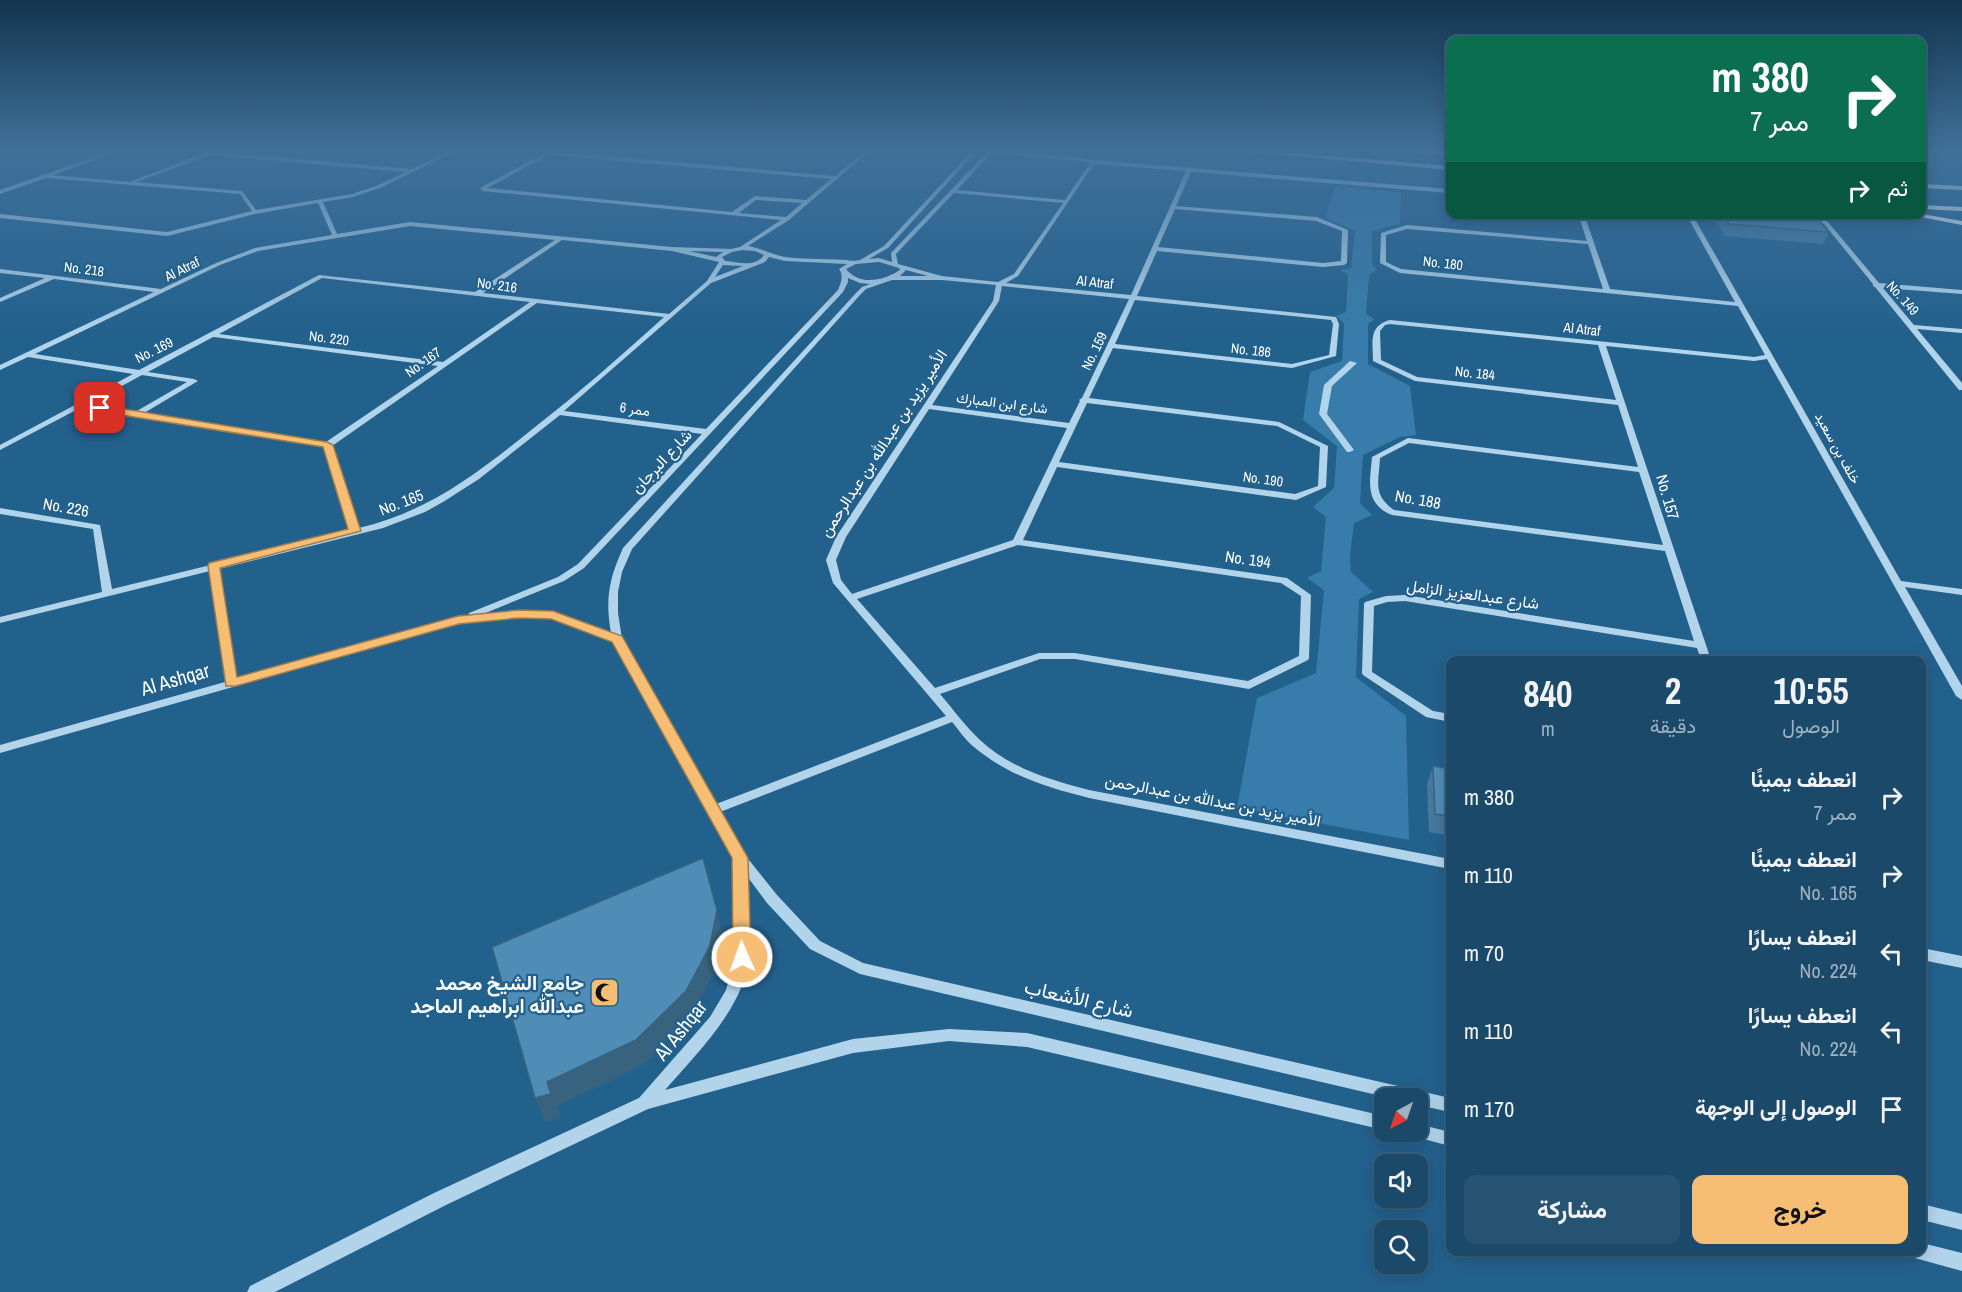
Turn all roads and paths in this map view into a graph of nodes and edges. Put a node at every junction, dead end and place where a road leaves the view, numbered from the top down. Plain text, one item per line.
1 (260, 211) edge
2 (324, 211) edge
3 (706, 211) edge
4 (737, 211) edge
5 (796, 211) edge
6 (919, 211) edge
7 (934, 211) edge
8 (1057, 211) edge
9 (1172, 211) edge
10 (1225, 211) edge
11 (255, 212) joint
12 (733, 214) junction
13 (0, 216) edge
14 (1926, 217) edge
15 (787, 219) junction
16 (1583, 219) edge
17 (1692, 219) edge
18 (1810, 219) edge
19 (1962, 223) edge
20 (765, 235) junction
21 (335, 236) junction
22 (560, 239) junction
23 (1592, 243) junction
24 (672, 249) junction
25 (736, 249) junction
26 (1155, 249) junction
27 (764, 253) junction
28 (720, 261) junction
29 (859, 261) junction
30 (757, 263) junction
31 (895, 263) junction
32 (749, 265) junction
33 (902, 267) junction
34 (0, 271) edge
35 (844, 272) junction
36 (321, 276) joint
37 (52, 277) junction
38 (942, 278) junction
39 (889, 280) junction
40 (709, 282) junction
41 (999, 284) junction
42 (1875, 285) junction
43 (164, 291) junction
44 (1607, 291) junction
45 (1962, 292) edge
46 (476, 294) junction
47 (1133, 298) junction
48 (0, 300) edge
49 (534, 302) junction
50 (1740, 304) junction
51 (670, 316) junction
52 (1316, 317) joint
53 (1390, 322) joint
54 (1913, 327) junction
55 (1962, 331) edge
56 (213, 335) junction
57 (1601, 343) junction
58 (1110, 346) junction
59 (27, 355) junction
60 (1770, 356) junction
61 (1353, 363) dead end
62 (443, 364) junction
63 (0, 368) edge
64 (140, 373) junction
65 (1961, 386) edge
66 (1083, 400) junction
67 (1620, 403) junction
68 (81, 405) junction
69 (928, 407) junction
70 (559, 413) junction
71 (137, 414) junction
72 (1072, 426) junction
73 (708, 432) junction
74 (327, 445) junction
75 (0, 448) edge
76 (1350, 450) dead end
77 (1054, 464) junction
78 (1644, 470) junction
79 (0, 510) edge
80 (355, 531) junction
81 (1017, 542) junction
82 (1667, 548) junction
83 (214, 566) junction
84 (1898, 583) junction
85 (107, 592) junction
86 (1962, 592) edge
87 (852, 597) junction
88 (0, 620) edge
89 (458, 620) junction
90 (617, 639) junction
91 (1701, 645) junction
92 (1705, 656) edge
93 (231, 683) junction
94 (934, 692) junction
95 (1962, 696) edge
96 (954, 717) junction
97 (1446, 717) edge
98 (0, 749) edge
99 (713, 810) junction
100 (740, 858) junction
101 (1446, 863) edge
102 (1926, 955) edge
103 (1962, 962) edge
104 (645, 1103) junction
105 (1446, 1104) edge
106 (1374, 1121) edge
107 (1428, 1134) edge
108 (1446, 1138) edge
109 (1926, 1213) edge
110 (1962, 1222) edge
111 (1926, 1253) edge
112 (1962, 1262) edge
113 (256, 1292) edge

1 - 11 street
2 - 21 street
3 - 12 street
4 - 12 street
5 - 15 street
6 - 29 street, شارع البرجان
7 - 31 street
8 - 41 street
9 - 26 street, No. 159
10 - 26 street
11 - 13 street
12 - 15 street
14 - 19 main road
15 - 20 street
16 - 23 street
17 - 50 street, خلف بن سعيد
18 - 42 street, No. 149
20 - 25 street
20 - 27 street
21 - 22 street, Al Atraf
21 - 43 street, Al Atraf
22 - 24 street, Al Atraf
22 - 46 street
23 - 44 street
23 - 44 street, No. 180
24 - 25 street, Al Atraf
24 - 28 street, Al Atraf
25 - 27 street, Al Atraf
25 - 28 street
26 - 47 street, No. 159
27 - 29 street
27 - 30 street
28 - 32 street, Al Atraf
28 - 40 street
29 - 31 street
29 - 35 street, شارع البرجان
30 - 32 street
30 - 35 street
31 - 33 street
32 - 40 street
33 - 38 street
33 - 39 street, شارع البرجان
34 - 37 street, No. 218
35 - 39 street
35 - 73 street, شارع البرجان
36 - 46 street, No. 216
36 - 56 street, No. 169
37 - 43 street, No. 218
37 - 48 street
38 - 39 street
38 - 41 street, Al Atraf
39 - 90 street, شارع البرجان
40 - 51 street, No. 165
41 - 47 street, Al Atraf
41 - 69 street, الأمير يزيد بن عبدالله بن عبدالرحمن
42 - 45 street
42 - 54 street, No. 149
43 - 59 street, Al Atraf
44 - 50 street, No. 180
46 - 49 street, No. 216
47 - 52 street, Al Atraf
47 - 58 street, No. 159
49 - 51 street, No. 216
49 - 62 street, No. 167
50 - 60 street, خلف بن سعيد
51 - 70 street, No. 165
52 - 58 street, No. 186
53 - 57 street, Al Atraf
53 - 67 street, No. 184
54 - 55 street
54 - 65 street, No. 149
56 - 62 street, No. 220
56 - 64 street, No. 169
57 - 60 street, Al Atraf
57 - 67 street, No. 157
58 - 66 street, No. 159
59 - 63 street, Al Atraf
59 - 64 street
60 - 84 street, خلف بن سعيد
61 - 76 street
62 - 74 street, No. 167
64 - 68 street, No. 169
64 - 71 street
66 - 72 street, No. 159
66 - 77 street, No. 190
67 - 78 street, No. 157
68 - 71 street
68 - 75 street, No. 169
69 - 72 street, شارع ابن المبارك
69 - 87 street, الأمير يزيد بن عبدالله بن عبدالرحمن
70 - 73 street, ممر 6
70 - 80 street, No. 165
71 - 74 street
72 - 77 street, No. 159
73 - 89 street, شارع البرجان
74 - 80 street
77 - 81 street, No. 159
78 - 82 street, No. 157
78 - 82 street, No. 188
79 - 85 street, No. 226
80 - 83 street, No. 165
81 - 87 street, No. 194
81 - 94 street, No. 194
82 - 91 street, No. 157
83 - 85 street, No. 165
83 - 93 street
84 - 86 street
84 - 95 street, خلف بن سعيد
85 - 88 street, No. 165
87 - 94 street, الأمير يزيد بن عبدالله بن عبدالرحمن
89 - 90 street, Al Ashqar
89 - 93 street, Al Ashqar
90 - 99 street, Al Ashqar
91 - 92 street, No. 157
91 - 97 street, شارع عبدالعزيز الزامل
93 - 98 street, Al Ashqar
94 - 96 street, الأمير يزيد بن عبدالله بن عبدالرحمن
96 - 99 street
96 - 101 street, الأمير يزيد بن عبدالله بن عبدالرحمن
99 - 100 street, Al Ashqar
100 - 104 street, Al Ashqar
100 - 105 street, شارع الأشعاب
102 - 103 street
104 - 106 street
104 - 113 street, Al Ashqar
107 - 108 street
109 - 110 street
111 - 112 street

